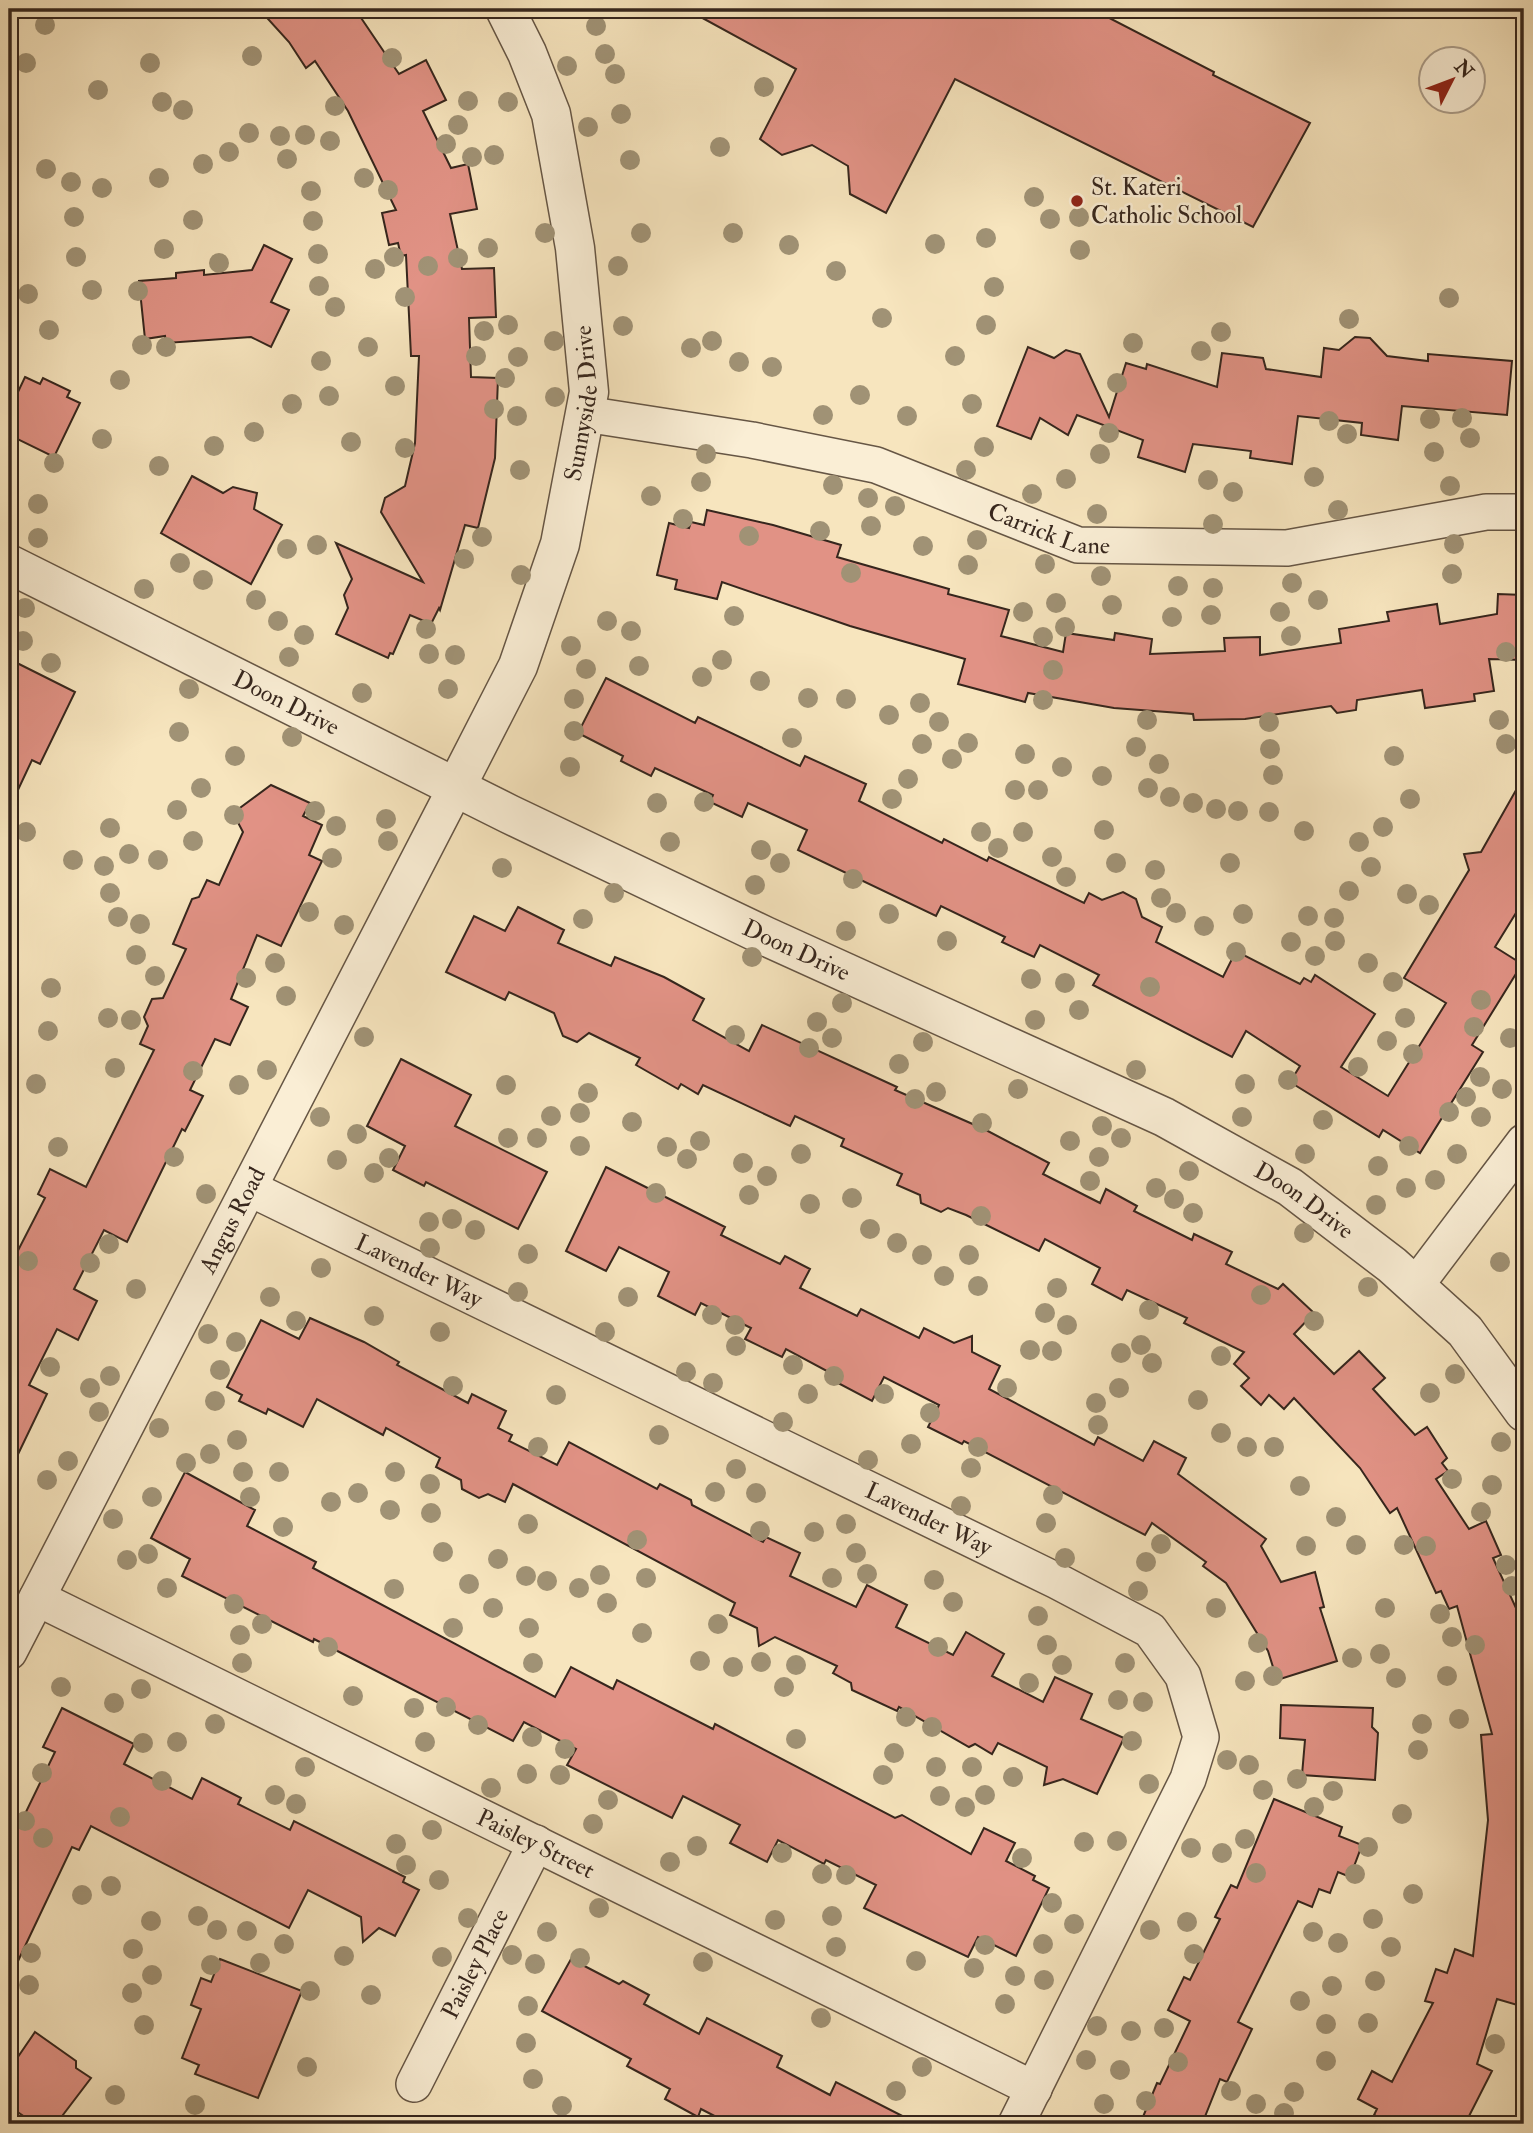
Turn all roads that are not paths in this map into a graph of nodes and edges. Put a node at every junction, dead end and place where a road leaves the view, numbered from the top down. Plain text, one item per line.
1 (505, 9) edge
2 (585, 414) junction
3 (1524, 512) edge
4 (9, 564) edge
5 (456, 787) junction
6 (1524, 1142) edge
7 (249, 1188) junction
8 (1416, 1286) junction
9 (1524, 1412) edge
10 (37, 1598) junction
11 (9, 1652) edge
12 (536, 1843) junction
13 (414, 2084) dead end
14 (1034, 2089) junction
15 (1016, 2124) edge

1 - 2 street, Sunnyside Drive
2 - 3 street, Carrick Lane
2 - 5 street, Sunnyside Drive
4 - 5 street, Doon Drive
5 - 7 street, Angus Road
5 - 8 street, Doon Drive
6 - 8 street
7 - 10 street, Angus Road
7 - 14 street, Lavender Way
8 - 9 street, Doon Drive
10 - 11 street, Angus Road
10 - 12 street, Paisley Street
12 - 13 street, Paisley Place
12 - 14 street, Paisley Street
14 - 15 street, Lavender Way

